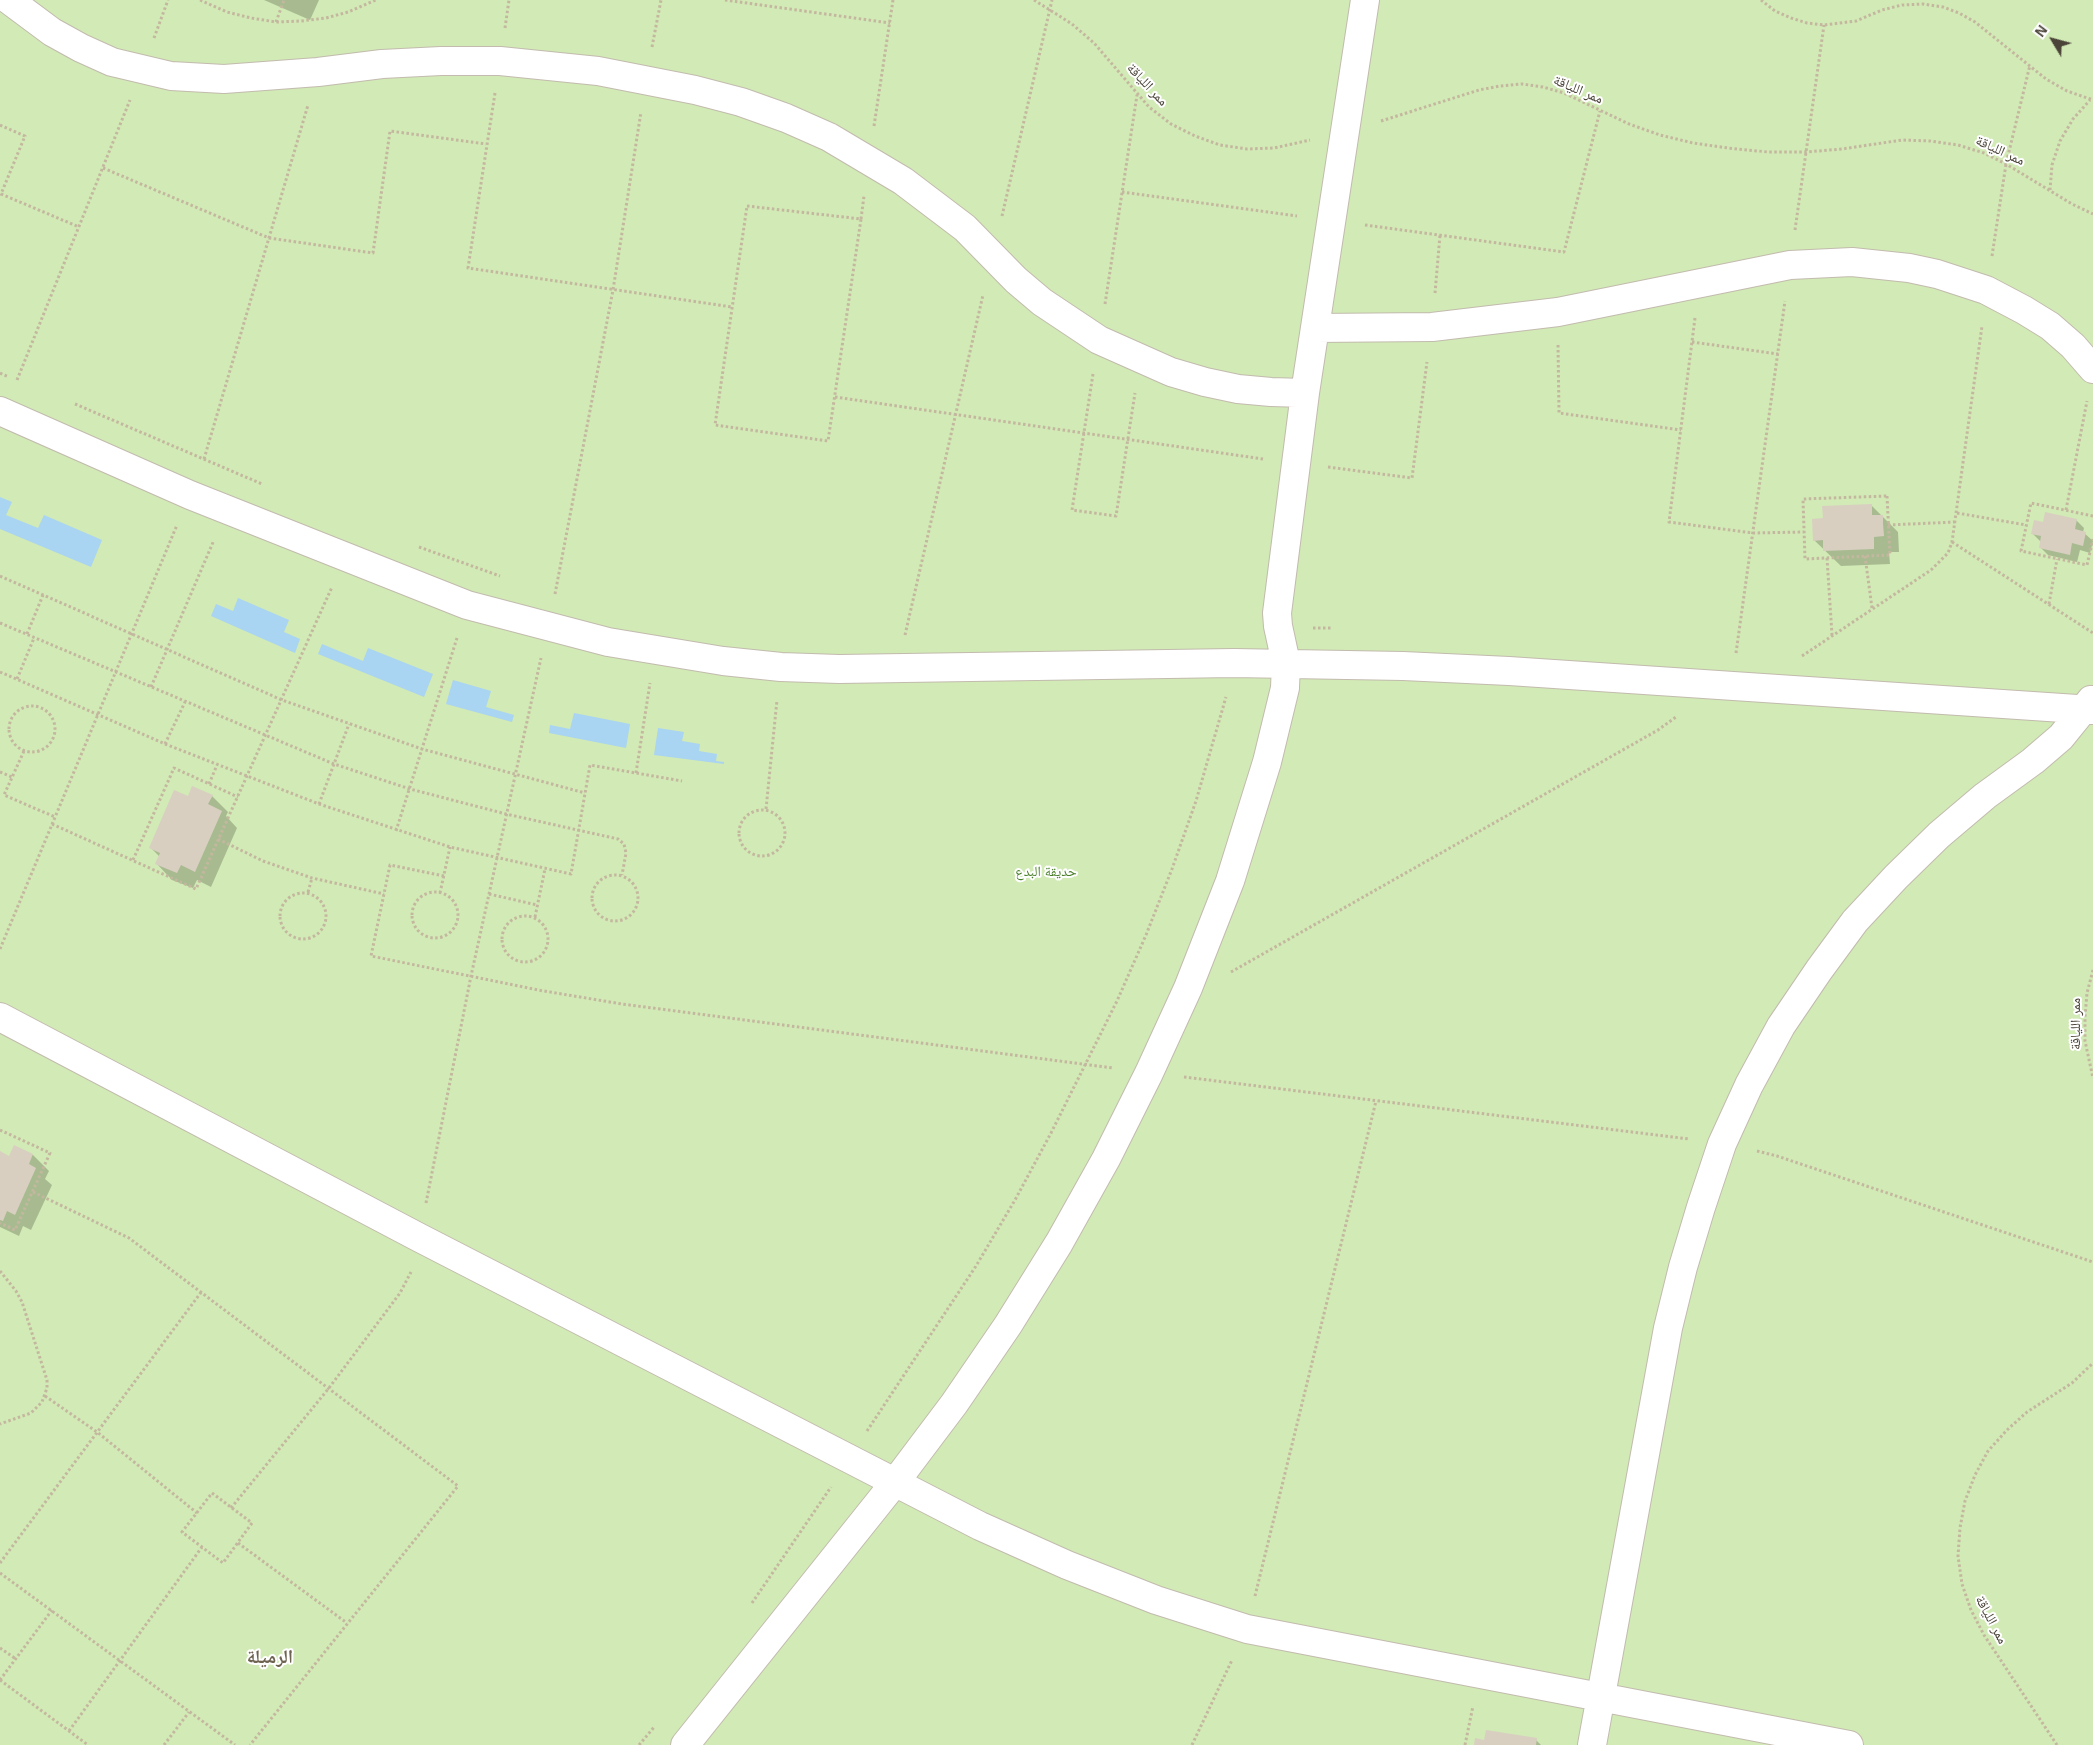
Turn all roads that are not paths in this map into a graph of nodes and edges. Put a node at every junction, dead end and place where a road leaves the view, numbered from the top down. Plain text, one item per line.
1 (9, 0) edge
2 (1365, 0) edge
3 (1315, 328) junction
4 (2093, 369) edge
5 (1305, 393) junction
6 (0, 411) edge
7 (1286, 663) junction
8 (2090, 706) edge
9 (0, 1017) edge
10 (896, 1481) junction
11 (1601, 1697) junction
12 (684, 1745) edge
13 (1592, 1745) edge
14 (1849, 1745) edge

1 - 5 street
2 - 3 street
3 - 4 street
3 - 5 street
5 - 7 street
6 - 7 street
7 - 8 street
7 - 10 street
8 - 11 street
9 - 10 street
10 - 11 street
10 - 12 street
11 - 13 street
11 - 14 street

